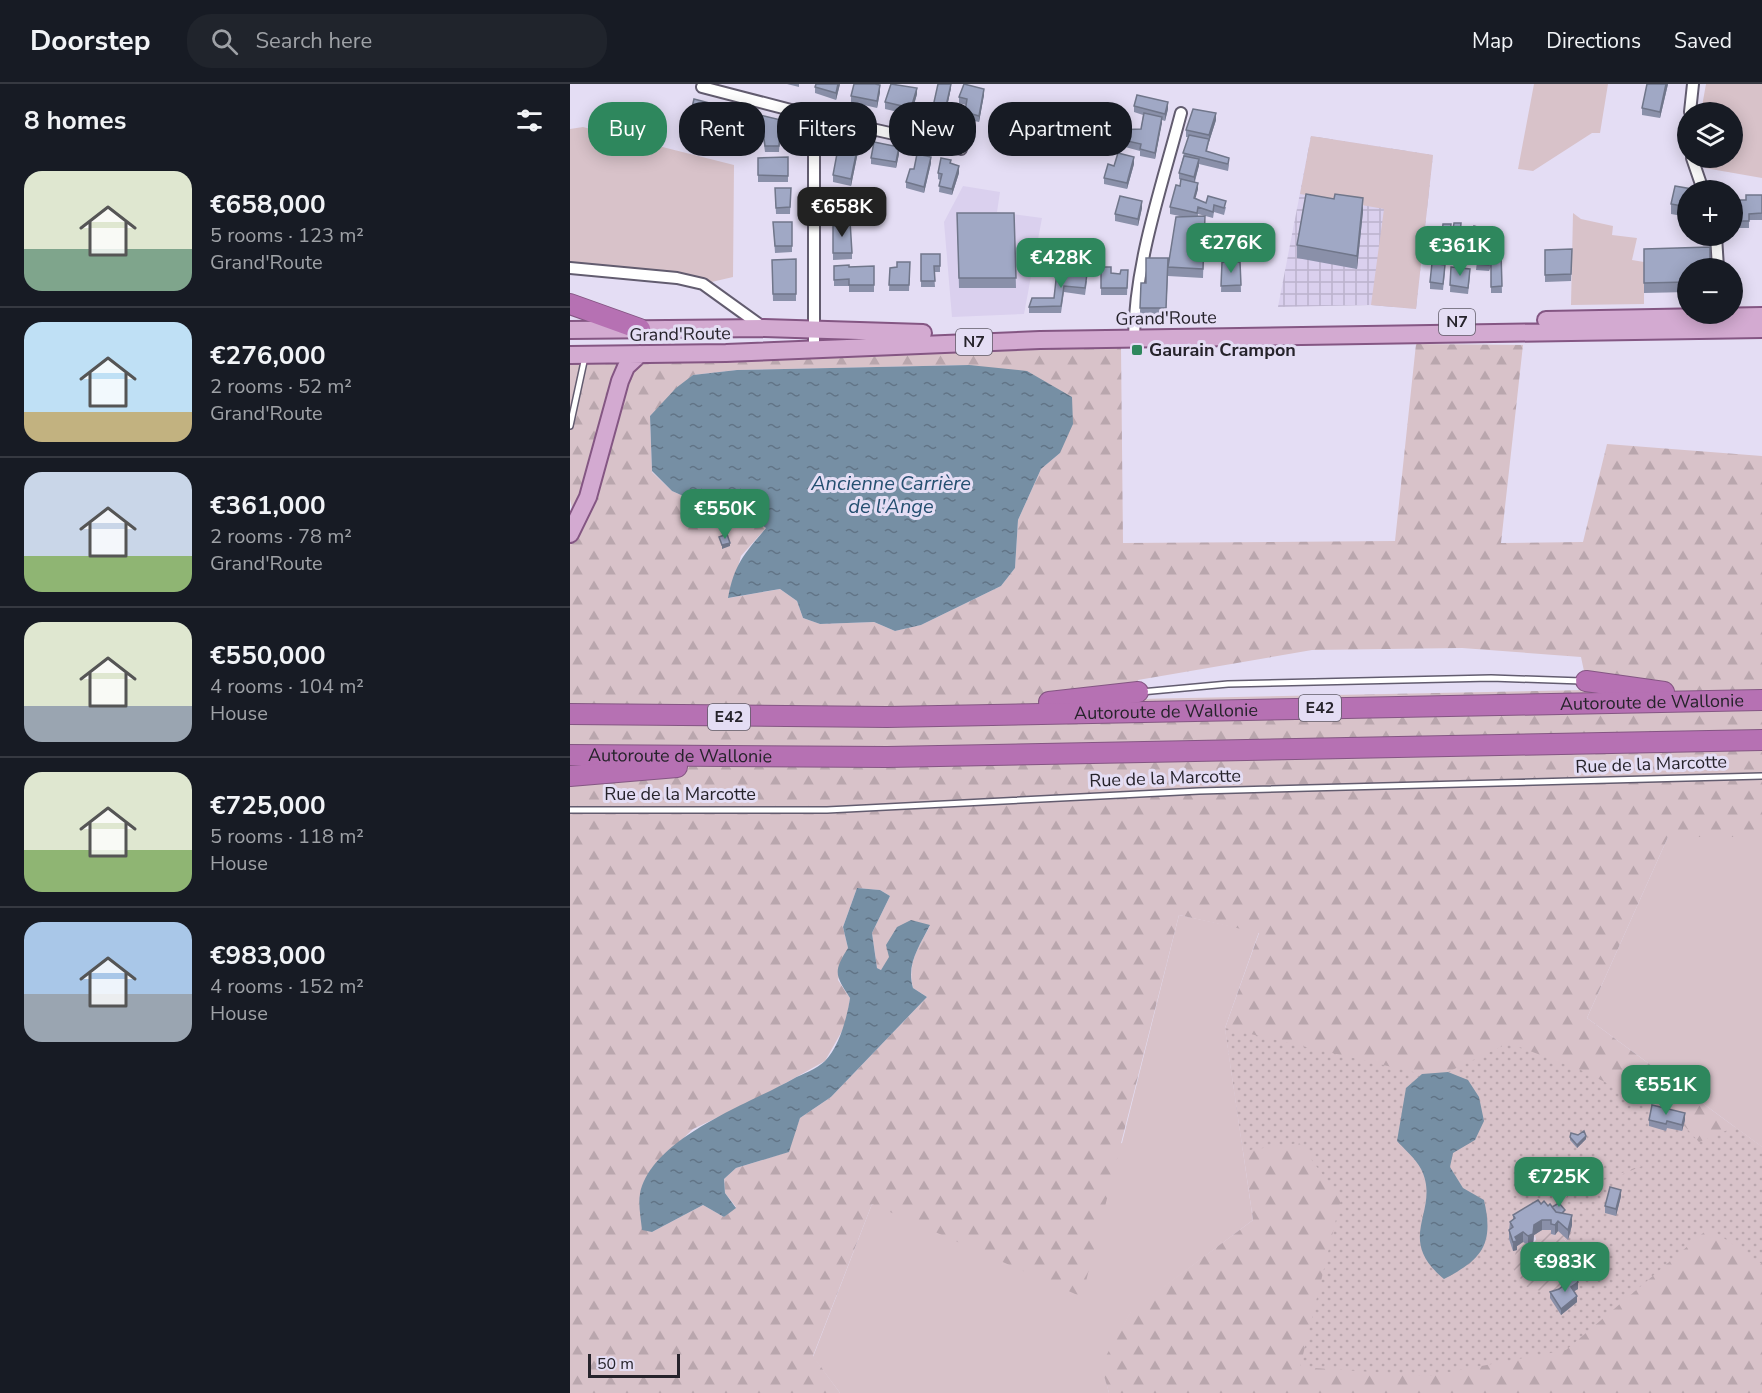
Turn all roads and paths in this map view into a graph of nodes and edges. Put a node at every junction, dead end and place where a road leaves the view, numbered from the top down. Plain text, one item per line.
1 (1693, 84) edge
2 (702, 87) dead end
3 (1691, 102) edge
4 (777, 106) edge
5 (1181, 113) dead end
6 (814, 156) edge
7 (570, 268) edge
8 (570, 304) edge
9 (1762, 316) edge
10 (1743, 318) edge
11 (1677, 321) edge
12 (1740, 324) edge
13 (640, 328) junction
14 (764, 328) junction
15 (1762, 328) edge
16 (814, 329) junction
17 (576, 330) edge
18 (1134, 333) junction
19 (814, 348) junction
20 (640, 354) junction
21 (578, 355) edge
22 (613, 355) junction
23 (620, 381) junction
24 (570, 426) edge
25 (571, 530) edge
26 (1586, 681) joint
27 (1138, 692) joint
28 (1761, 700) edge
29 (570, 714) edge
30 (973, 715) junction
31 (1762, 740) edge
32 (570, 755) edge
33 (702, 757) junction
34 (570, 776) edge
35 (1762, 776) edge
36 (570, 810) edge

1 - 3 street
2 - 4 street
5 - 18 street
6 - 16 street
7 - 14 street
8 - 13 highway
9 - 10 main road, Grand'Route / N7
11 - 18 main road, Grand'Route / N7
12 - 15 main road, Grand'Route / N7
13 - 14 main road, Grand'Route / N7
13 - 17 main road, Grand'Route / N7
14 - 16 main road, Grand'Route / N7
16 - 18 main road, Grand'Route / N7
16 - 19 street
17 - 22 main road
18 - 19 main road, Grand'Route / N7
19 - 20 main road, Grand'Route / N7
20 - 22 main road, Grand'Route / N7
20 - 23 main road
21 - 22 main road, Grand'Route / N7
21 - 24 lane
22 - 23 main road
23 - 25 main road
26 - 27 lane
26 - 28 highway
27 - 30 highway
28 - 30 highway, Autoroute de Wallonie / E42
29 - 30 highway, Autoroute de Wallonie / E42
31 - 33 highway, Autoroute de Wallonie
32 - 33 highway, Autoroute de Wallonie
33 - 34 highway
35 - 36 lane, Rue de la Marcotte

